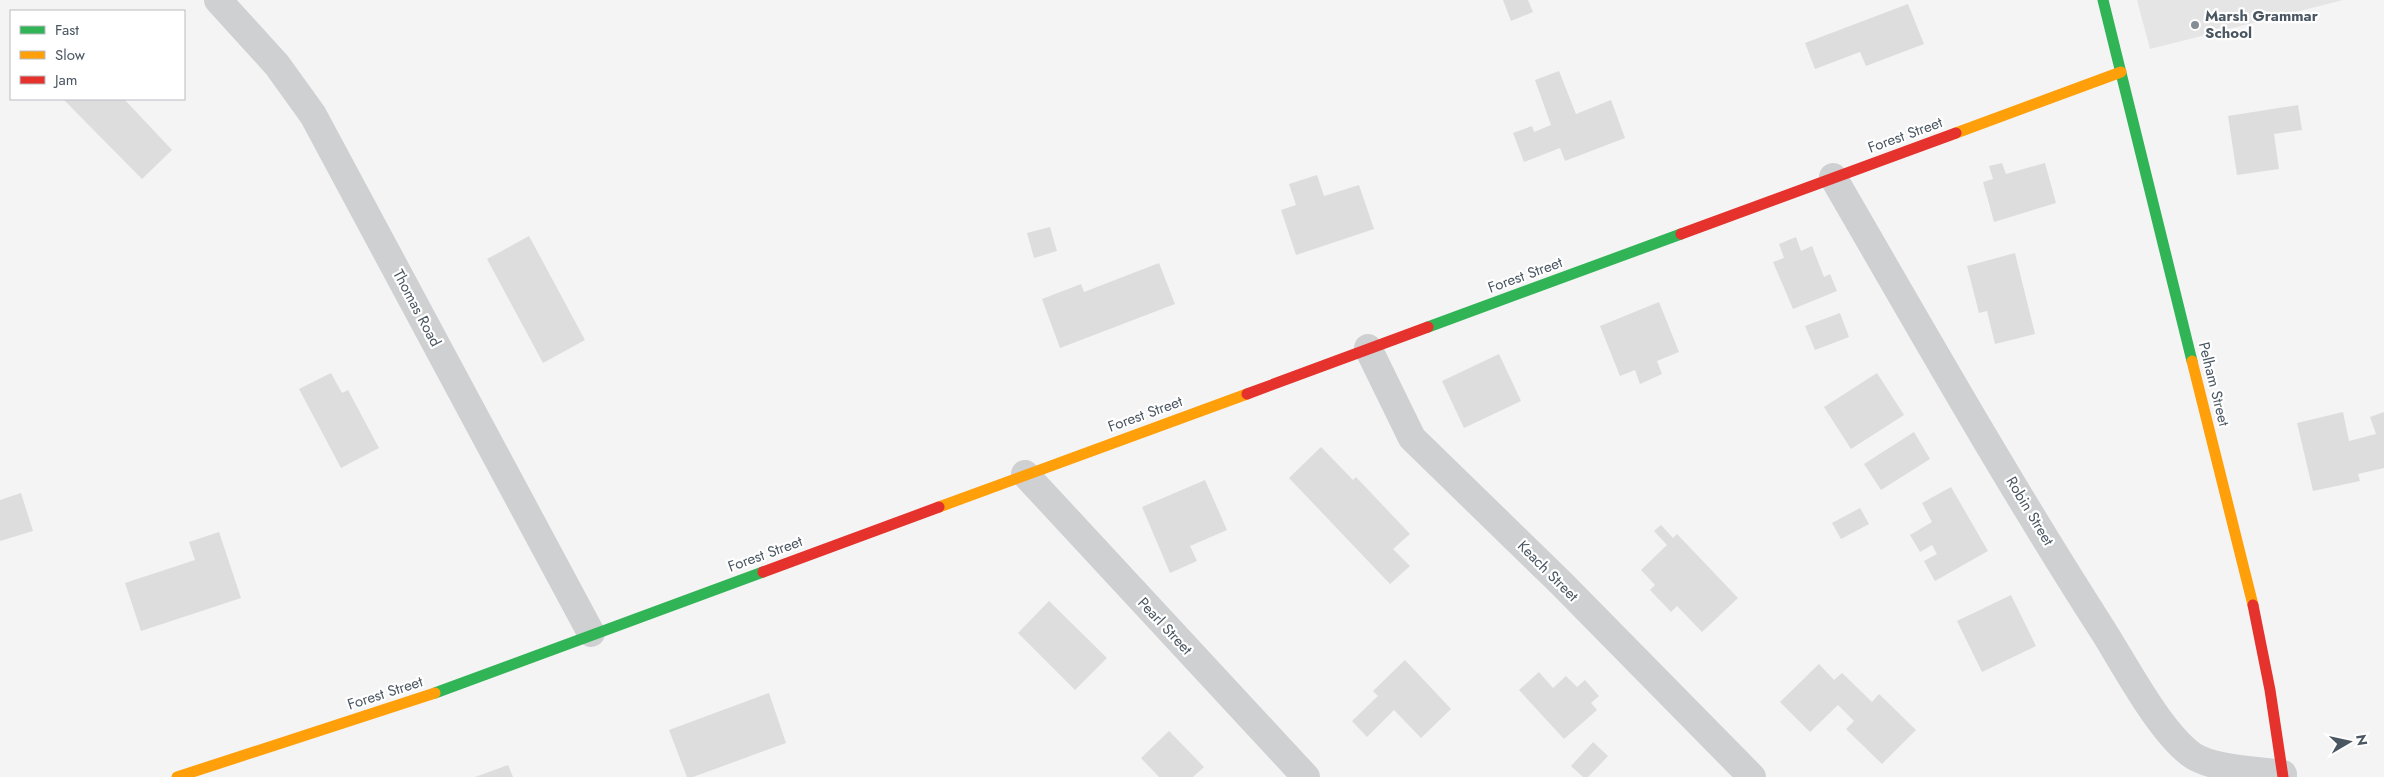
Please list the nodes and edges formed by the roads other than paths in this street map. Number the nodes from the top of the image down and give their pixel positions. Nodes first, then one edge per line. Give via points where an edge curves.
1 (218, 0) edge
2 (2103, 0) edge
3 (2121, 72) junction
4 (1833, 177) junction
5 (1368, 348) junction
6 (1025, 474) junction
7 (591, 633) junction
8 (2283, 776) edge
9 (177, 777) edge
10 (1306, 777) edge
11 (1752, 777) edge

1 - 7 street, Thomas Road via 277,64 313,114
2 - 3 street, Pelham Street
3 - 4 street, Forest Street
3 - 8 street, Pelham Street via 2250,593
4 - 5 street, Forest Street
4 - 8 street, Robin Street via 2064,568 2160,720 2176,741 2194,756 2214,764
5 - 6 street, Forest Street
5 - 11 street, Keach Street via 1412,438
6 - 7 street, Forest Street
6 - 10 street, Pearl Street
7 - 9 street, Forest Street via 429,695

